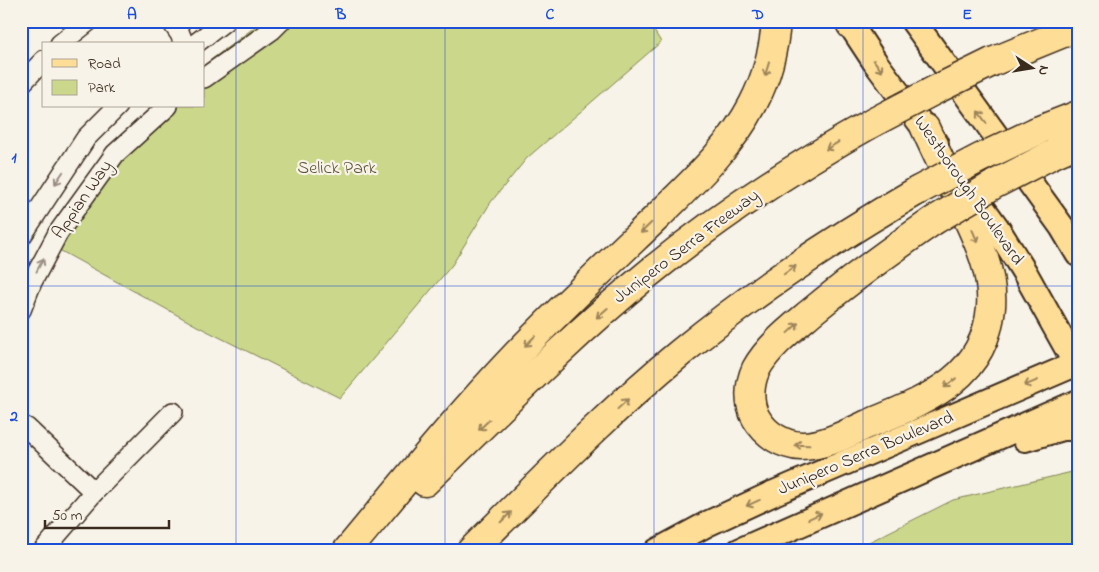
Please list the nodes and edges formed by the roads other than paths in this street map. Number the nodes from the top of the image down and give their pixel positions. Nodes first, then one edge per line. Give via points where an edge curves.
1 (89, 21) edge
2 (171, 21) edge
3 (226, 21) edge
4 (281, 21) edge
5 (776, 21) edge
6 (913, 21) edge
7 (852, 23) edge
8 (1078, 27) edge
9 (63, 42) edge
10 (183, 42) edge
11 (198, 42) edge
12 (42, 62) edge
13 (205, 77) edge
14 (21, 84) edge
15 (116, 108) edge
16 (148, 108) edge
17 (166, 108) edge
18 (1078, 115) edge
19 (925, 128) junction
20 (1078, 143) edge
21 (124, 146) junction
22 (21, 237) edge
23 (1078, 254) edge
24 (21, 310) edge
25 (1077, 365) edge
26 (1078, 402) edge
27 (173, 412) dead end
28 (21, 425) edge
29 (1078, 428) edge
30 (923, 470) junction
31 (94, 492) junction
32 (43, 551) edge
33 (347, 551) edge
34 (355, 551) edge
35 (471, 551) edge
36 (657, 551) edge
37 (739, 551) edge

1 - 9 street
2 - 10 street
3 - 11 street
4 - 13 street
5 -> 33 highway via 761,87 744,120 722,149 489,384
23 -> 6 main road via 1062,227
7 -> 19 main road, Westborough Boulevard via 875,62
8 -> 34 highway, Junipero Serra Freeway, bridge via 992,62 874,122 767,187 708,228 594,320
12 - 14 street
15 -> 22 street, Appian Way via 86,138
16 - 21 street via 122,134
17 - 21 street, Appian Way
35 -> 18 highway, bridge via 624,402 693,342 794,267 917,191 980,158
19 -> 20 highway, bridge via 973,230 987,268 991,305 978,351 961,374 942,390 851,432 806,446 773,436 756,419 751,402 753,376 761,361 781,339 839,289 933,221 995,184
19 - 25 main road, Westborough Boulevard via 997,228
24 -> 21 street, Appian Way via 58,233
25 -> 36 main road, Junipero Serra Boulevard via 766,497
26 - 30 main road, Junipero Serra Boulevard
27 - 31 street
28 - 31 street
29 - 30 main road via 1063,428
37 -> 30 main road, Junipero Serra Boulevard
31 - 32 street

